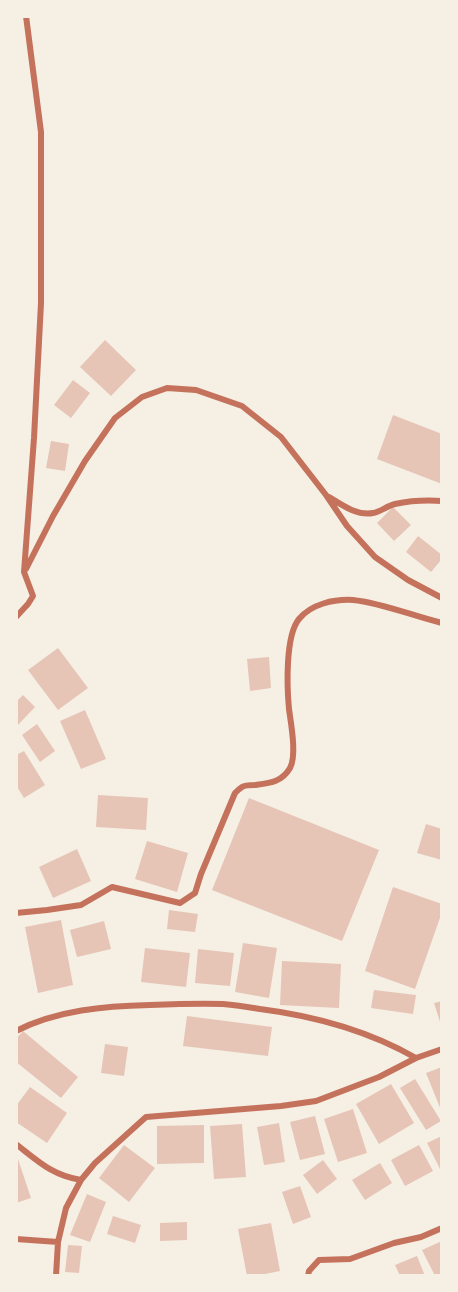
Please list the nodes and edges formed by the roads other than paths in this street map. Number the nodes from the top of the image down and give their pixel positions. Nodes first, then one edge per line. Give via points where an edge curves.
1 (27, 16) edge
2 (326, 495) junction
3 (441, 501) edge
4 (24, 572) junction
5 (441, 598) edge
6 (16, 617) edge
7 (441, 623) edge
8 (16, 913) edge
9 (16, 1031) edge
10 (441, 1049) edge
11 (416, 1058) junction
12 (16, 1144) edge
13 (81, 1180) junction
14 (441, 1228) edge
15 (16, 1239) edge
16 (58, 1242) junction
17 (56, 1275) edge
18 (308, 1275) edge

1 - 4 street via 41,132 40,303
2 - 3 street via 361,513 373,513 394,504
2 - 4 street via 281,437 242,406 196,390 167,388 142,397 114,418 85,461
2 - 5 street via 375,557
4 - 6 street via 33,596
7 - 8 street via 353,600 317,605 307,611 297,620 289,648 291,766 275,782 243,786 235,793 195,893 180,903 112,887 81,905
9 - 11 street via 60,1015 110,1006 225,1004 342,1025
10 - 11 street
11 - 13 street via 316,1101 146,1117 95,1162
12 - 13 street via 47,1168
13 - 16 street via 66,1208
14 - 18 street via 350,1259 319,1260
15 - 16 street
16 - 17 street

